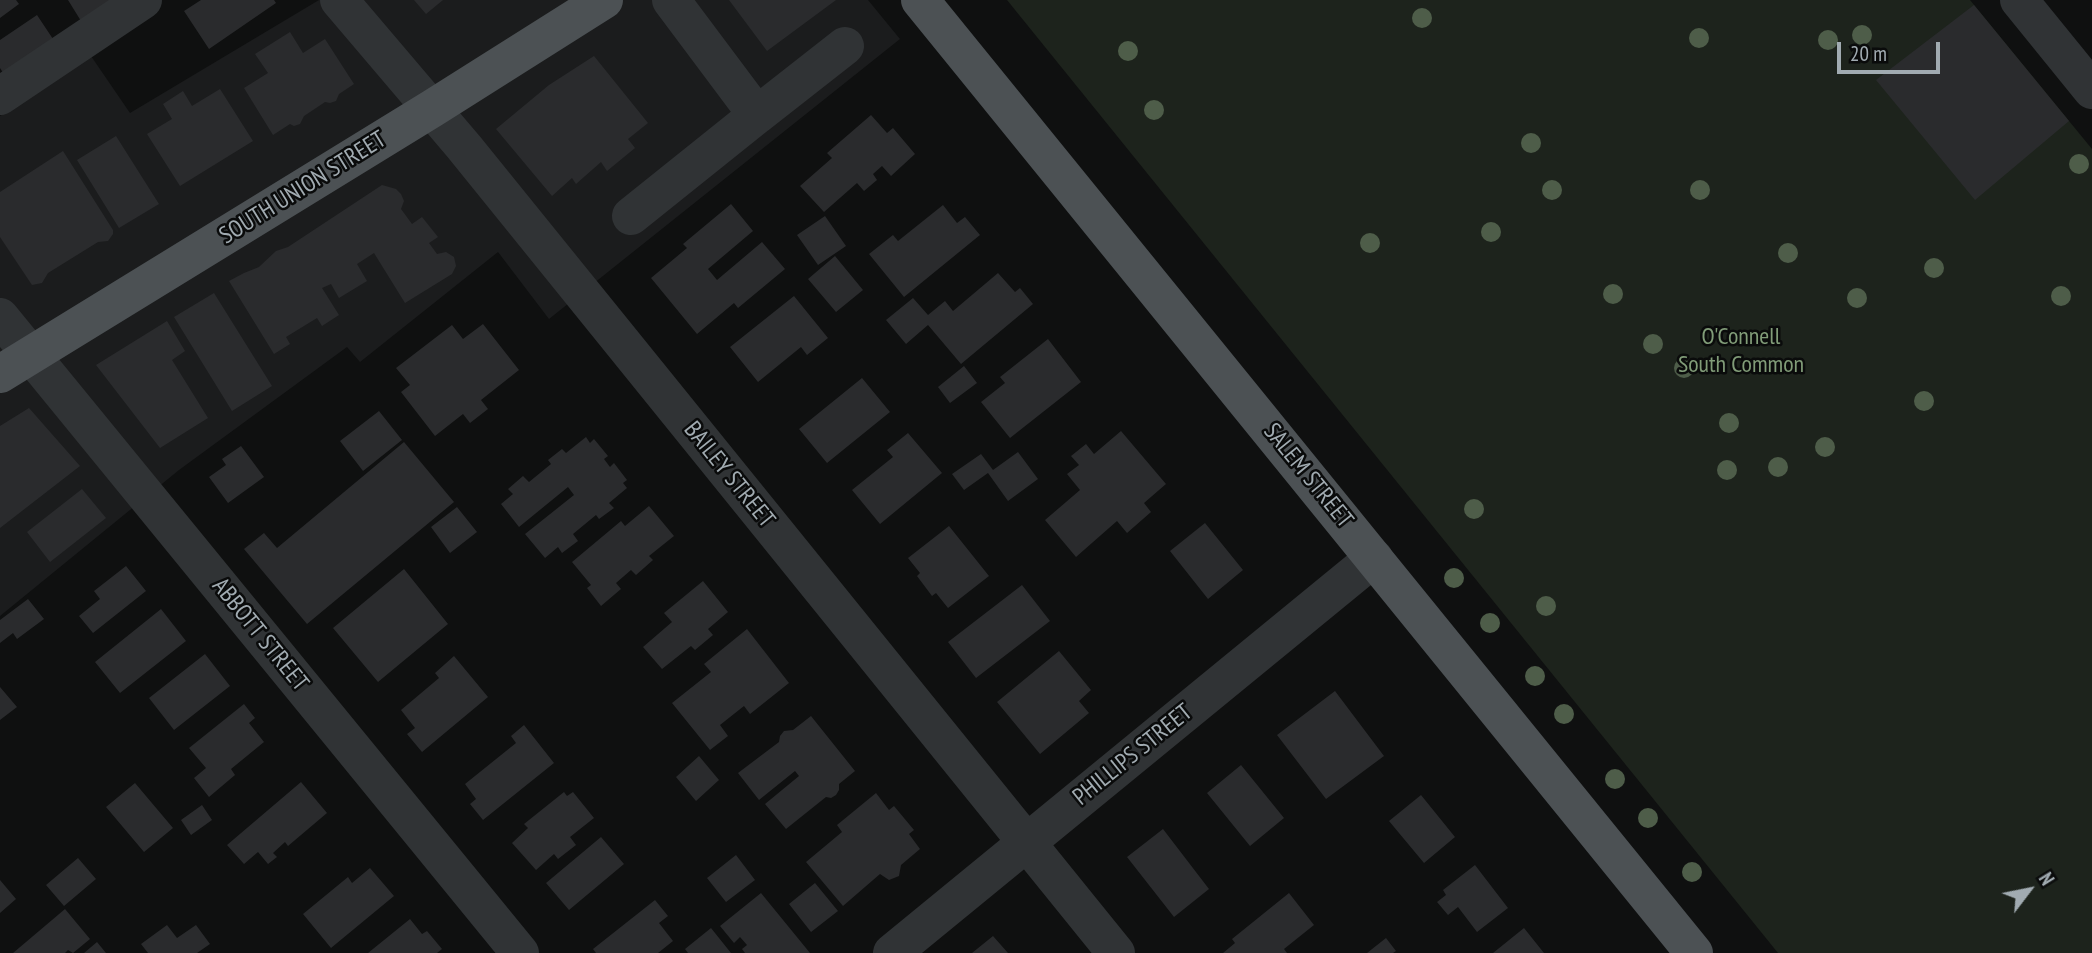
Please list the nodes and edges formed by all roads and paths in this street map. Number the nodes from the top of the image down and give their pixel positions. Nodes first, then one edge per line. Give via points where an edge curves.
1 (143, 0) edge
2 (339, 0) edge
3 (604, 0) edge
4 (671, 0) edge
5 (920, 0) edge
6 (2019, 0) edge
7 (845, 46) dead end
8 (2092, 90) edge
9 (0, 96) edge
10 (433, 108) junction
11 (757, 115) junction
12 (631, 216) dead end
13 (0, 317) edge
14 (15, 364) edge
15 (1374, 558) junction
16 (1027, 844) junction
17 (508, 949) edge
18 (892, 953) edge
19 (1116, 953) edge
20 (1694, 953) edge

1 - 9 street
2 - 10 street, BAILEY STREET
3 - 10 main road, SOUTH UNION STREET
4 - 11 street
5 - 15 main road, SALEM STREET
6 - 8 street
7 - 11 street
10 - 14 main road, SOUTH UNION STREET
10 - 16 street, BAILEY STREET
11 - 12 street
13 - 14 street, ABBOTT STREET
14 - 17 street, ABBOTT STREET
15 - 16 street, PHILLIPS STREET
15 - 20 main road, SALEM STREET
16 - 18 street, PHILLIPS STREET
16 - 19 street, BAILEY STREET

